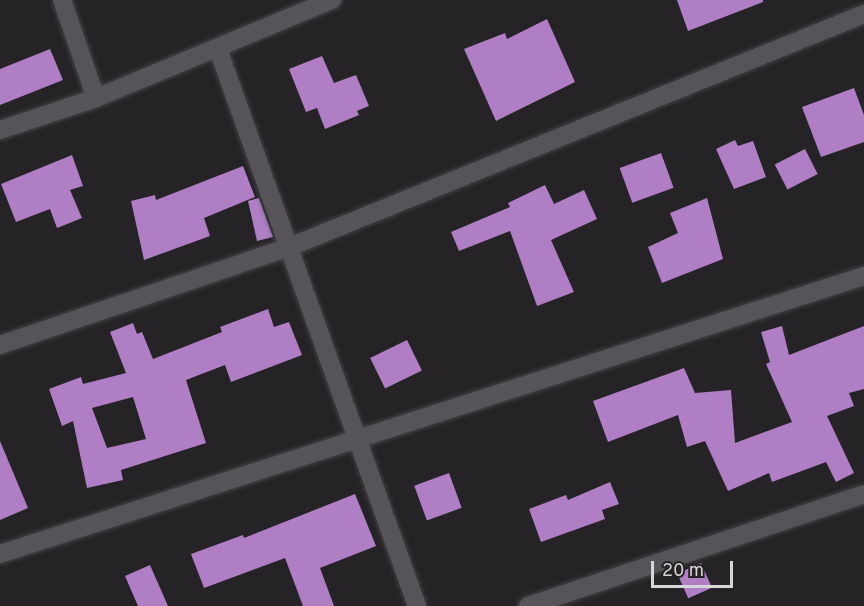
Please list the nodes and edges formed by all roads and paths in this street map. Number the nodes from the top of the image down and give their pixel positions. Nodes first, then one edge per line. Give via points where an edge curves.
1 (62, 0) edge
2 (332, 0) edge
3 (864, 14) edge
4 (218, 49) junction
5 (96, 98) junction
6 (0, 130) edge
7 (287, 248) junction
8 (864, 276) edge
9 (0, 345) edge
10 (355, 441) junction
11 (864, 494) edge
12 (0, 554) edge
13 (417, 606) edge
14 (528, 606) edge

1 - 5 street
2 - 4 street
3 - 7 street
4 - 5 street
4 - 7 street
5 - 6 street
7 - 9 street
7 - 10 street
8 - 10 street
10 - 12 street
10 - 13 street
11 - 14 street

